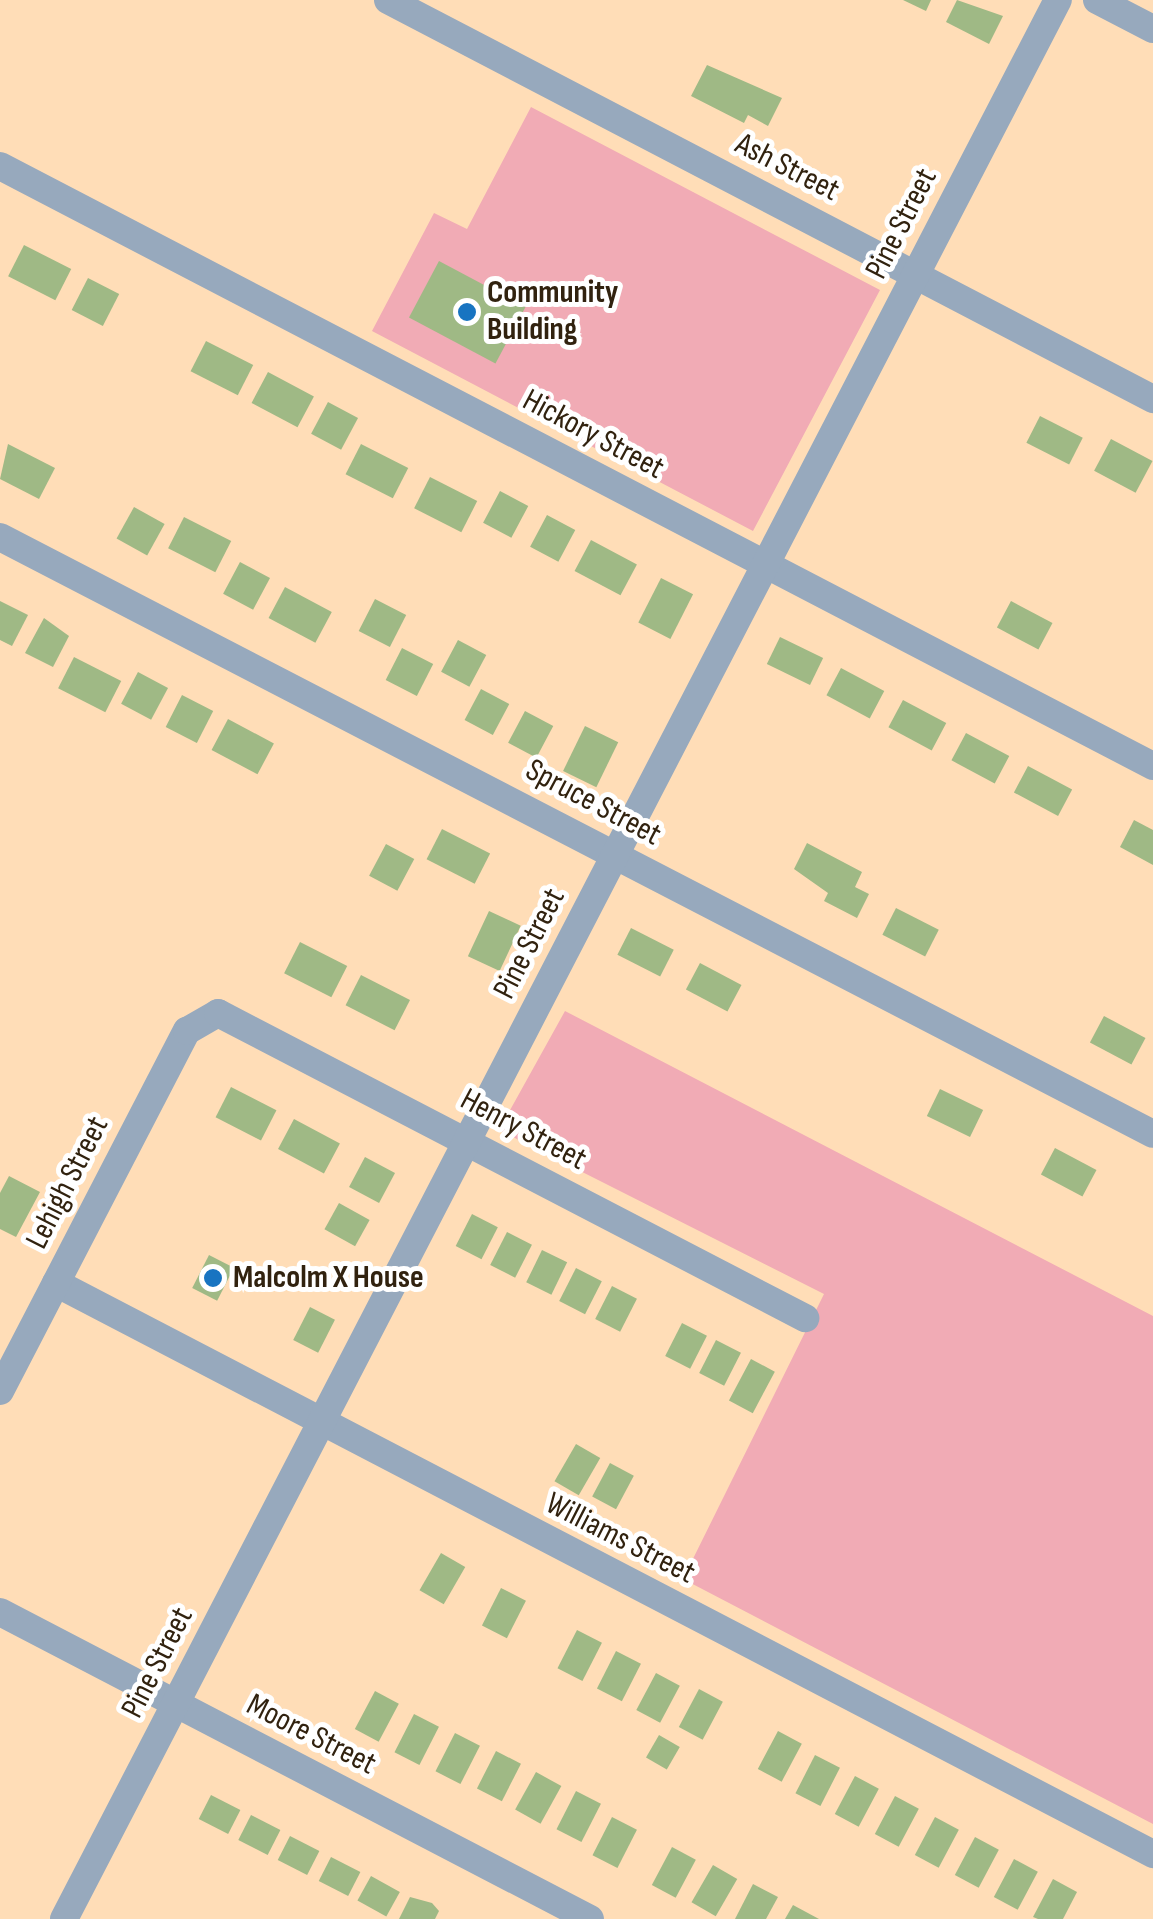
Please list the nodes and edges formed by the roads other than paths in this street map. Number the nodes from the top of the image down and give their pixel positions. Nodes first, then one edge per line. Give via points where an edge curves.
1 (388, 0) edge
2 (1058, 0) edge
3 (1097, 0) edge
4 (1153, 29) edge
5 (0, 166) edge
6 (916, 275) junction
7 (1153, 399) edge
8 (0, 537) edge
9 (766, 564) junction
10 (1153, 766) edge
11 (616, 854) junction
12 (206, 1015) joint
13 (1153, 1134) edge
14 (468, 1140) junction
15 (56, 1283) junction
16 (804, 1318) dead end
17 (0, 1391) edge
18 (322, 1424) junction
19 (0, 1612) edge
20 (176, 1704) junction
21 (1153, 1854) edge
22 (64, 1919) edge
23 (590, 1919) edge

1 - 6 street, Ash Street
2 - 6 street, Pine Street
3 - 4 street
5 - 9 street, Hickory Street
6 - 7 street, Ash Street
6 - 9 street, Pine Street
8 - 11 street, Spruce Street
9 - 10 street, Hickory Street
9 - 11 street, Pine Street
11 - 13 street, Spruce Street
11 - 14 street, Pine Street
12 - 14 street, Henry Street via 232,1016
12 - 15 street, Lehigh Street via 186,1031
14 - 16 street, Henry Street
14 - 18 street, Pine Street
15 - 17 street, Lehigh Street
15 - 18 street, Williams Street
18 - 20 street, Pine Street
18 - 21 street, Williams Street
19 - 20 street, Moore Street
20 - 22 street, Pine Street
20 - 23 street, Moore Street

